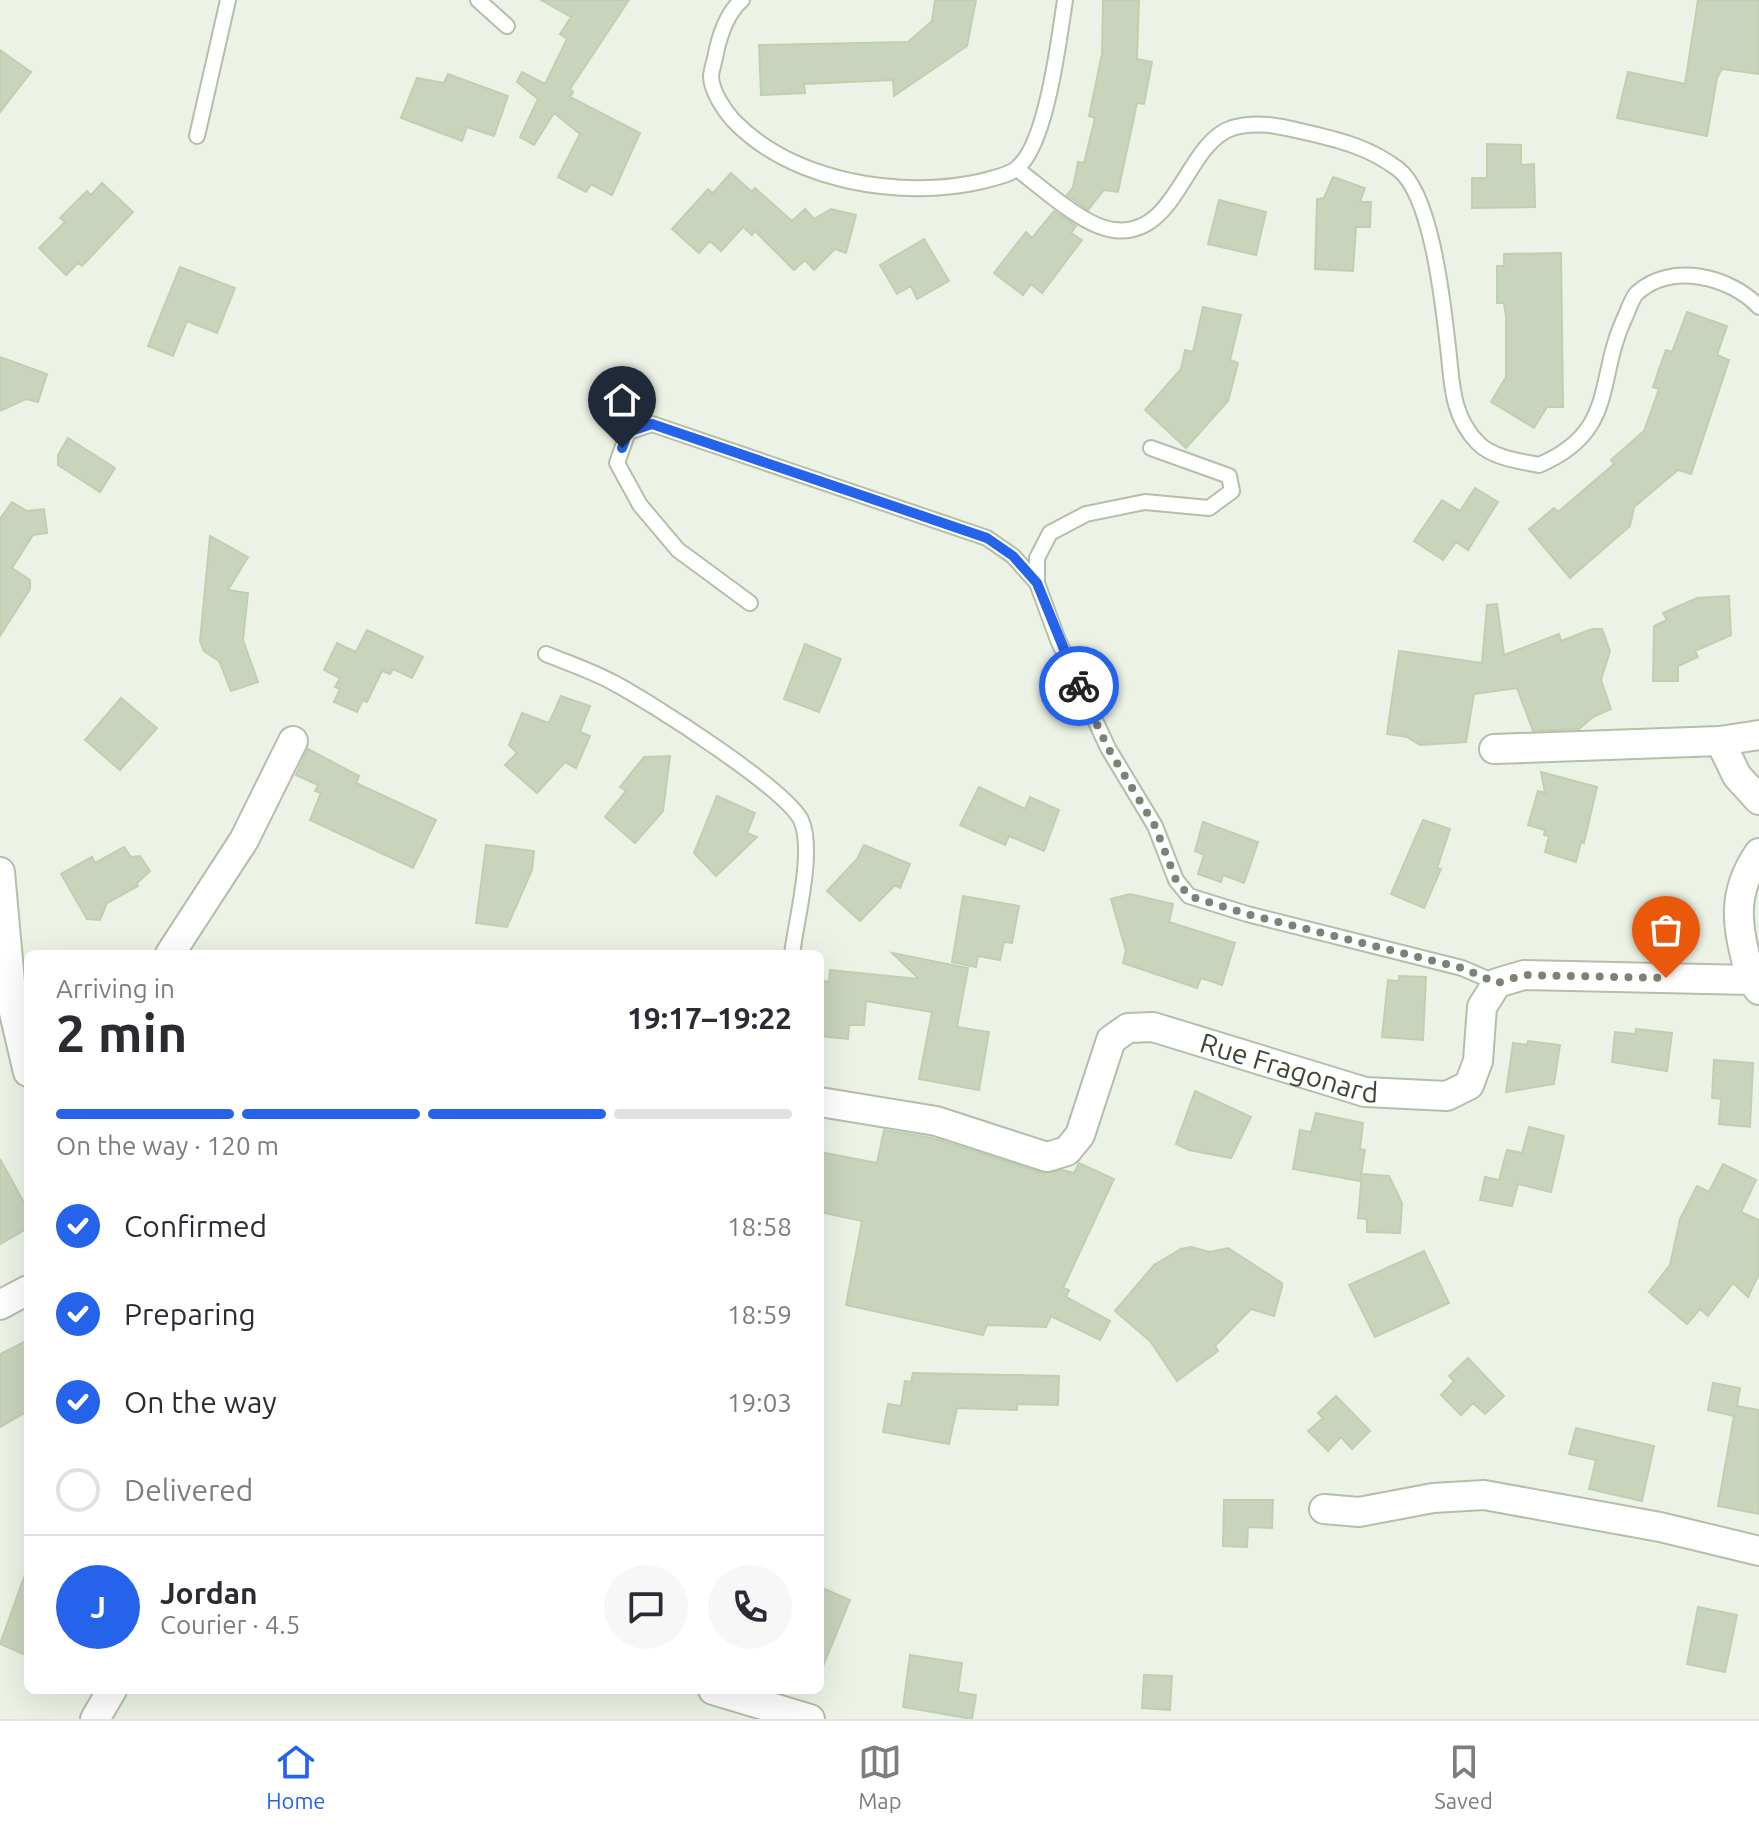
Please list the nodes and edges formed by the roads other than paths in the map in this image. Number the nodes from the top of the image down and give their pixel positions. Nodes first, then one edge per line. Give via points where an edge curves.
1 (228, 0) edge
2 (478, 0) edge
3 (742, 0) edge
4 (1065, 0) edge
5 (507, 26) dead end
6 (197, 136) dead end
7 (1017, 169) junction
8 (1759, 307) edge
9 (1151, 448) dead end
10 (1037, 583) junction
11 (750, 603) dead end
12 (546, 654) dead end
13 (1759, 735) edge
14 (293, 741) dead end
15 (1720, 741) junction
16 (1494, 749) dead end
17 (1759, 800) edge
18 (1759, 853) edge
19 (0, 872) edge
20 (173, 950) edge
21 (793, 950) edge
22 (1497, 983) junction
23 (1755, 985) edge
24 (24, 1055) edge
25 (824, 1103) edge
26 (24, 1292) edge
27 (0, 1305) edge
28 (1324, 1509) dead end
29 (1759, 1551) edge
30 (110, 1694) edge
31 (726, 1694) edge
32 (95, 1719) edge
33 (810, 1719) edge

1 - 6 lane
2 - 5 lane
3 - 7 lane via 719,39 711,79 723,110 750,137 787,161 869,184 952,188
4 - 7 lane via 1049,96 1030,151
7 - 8 lane via 1091,222 1115,231 1143,224 1173,200 1207,144 1230,129 1265,123 1359,144 1401,171 1424,207 1454,407 1479,444 1499,456 1539,465 1575,446 1593,424 1605,396 1621,324 1636,294 1663,280 1693,275 1724,281
9 - 10 lane via 1229,476 1232,491 1209,508 1145,502 1086,514 1050,533 1037,558
10 - 11 lane via 1013,556 987,538 652,424 628,432 617,463 640,505 678,550
10 - 22 lane via 1108,748 1189,896 1462,968
12 - 21 lane via 613,682 710,744 778,794 801,821 806,852
13 - 15 street
14 - 20 street via 244,840
15 - 16 street
15 - 17 street via 1737,776
18 - 23 street via 1739,887 1738,927
19 - 24 street via 12,1004
22 - 23 street via 1524,975
22 - 25 street, Rue Fragonard via 1482,1007 1478,1061 1469,1085 1447,1096 1365,1092 1153,1027 1128,1028 1111,1040 1080,1135 1067,1151 1047,1157 936,1121
26 - 27 street
28 - 29 street via 1359,1512 1484,1495
30 - 32 street
31 - 33 street

